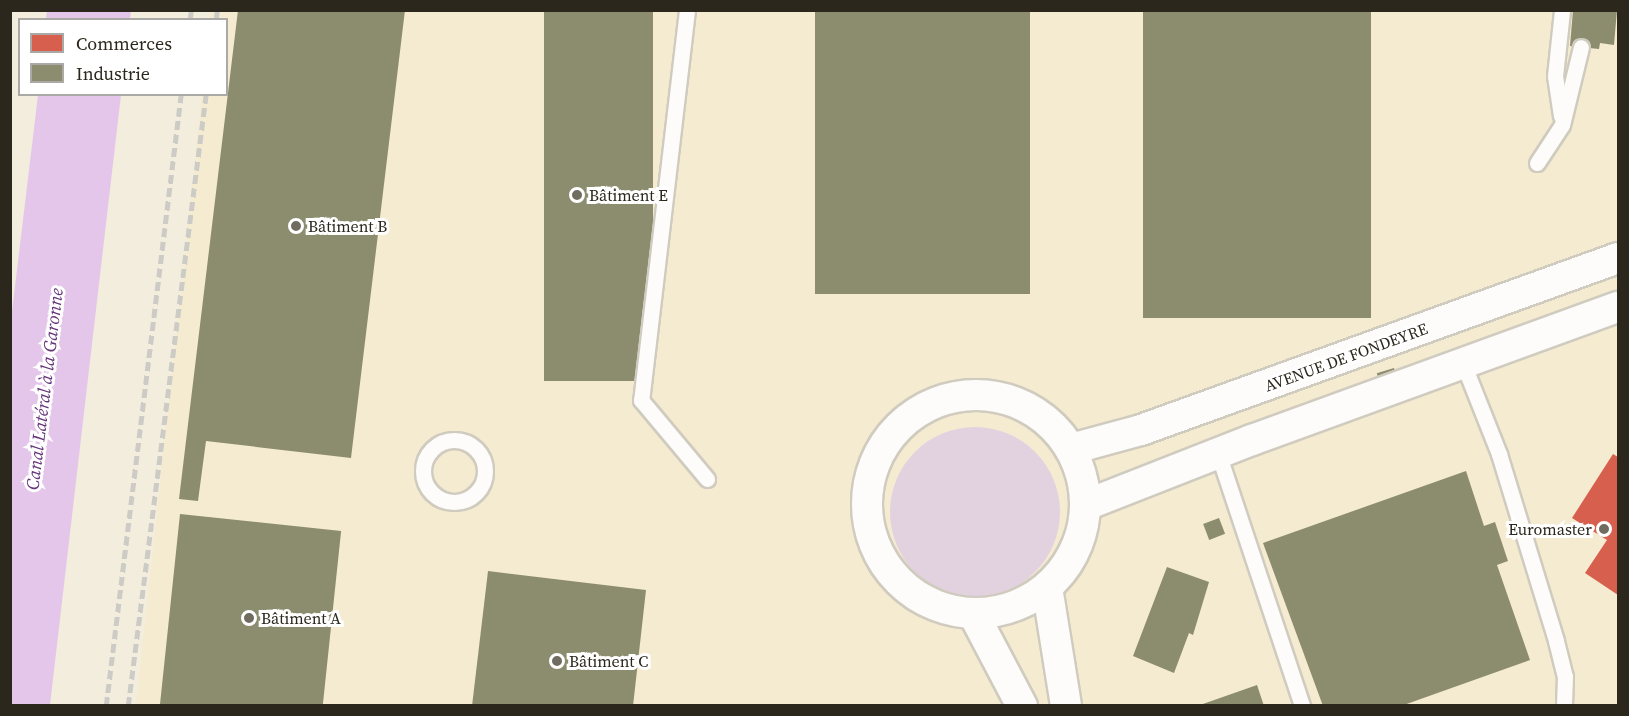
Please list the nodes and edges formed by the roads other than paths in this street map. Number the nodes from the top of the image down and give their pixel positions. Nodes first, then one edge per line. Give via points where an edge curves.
1 (687, 10) edge
2 (1562, 10) edge
3 (1581, 47) dead end
4 (1562, 125) junction
5 (1537, 163) dead end
6 (1618, 258) edge
7 (1618, 307) edge
8 (1463, 363) junction
9 (1071, 449) junction
10 (1218, 453) junction
11 (707, 479) dead end
12 (451, 502) joint
13 (1086, 505) junction
14 (1047, 587) junction
15 (973, 613) junction
16 (1022, 705) edge
17 (1066, 705) edge
18 (1302, 705) edge
19 (1564, 705) edge

1 - 11 lane via 641,400
2 - 4 lane via 1555,76
3 - 4 lane
4 - 5 lane
6 - 9 street, AVENUE DE FONDEYRE via 1141,430
7 - 8 street
8 - 10 street
8 - 19 lane via 1499,454 1556,641 1564,676
9 - 13 street via 1084,485
9 - 15 street via 1052,425 1027,407 998,396 967,395 937,402 910,417 888,439 874,464 867,492 867,519 874,544 890,572 913,593 942,608
10 - 13 street
10 - 18 lane
12 - 12 lane via 472,496 484,479 486,468 477,449 457,440 437,445 424,462 423,473 432,492
13 - 14 street via 1075,550
14 - 15 street via 1025,602 999,611
14 - 17 street
15 - 16 street

